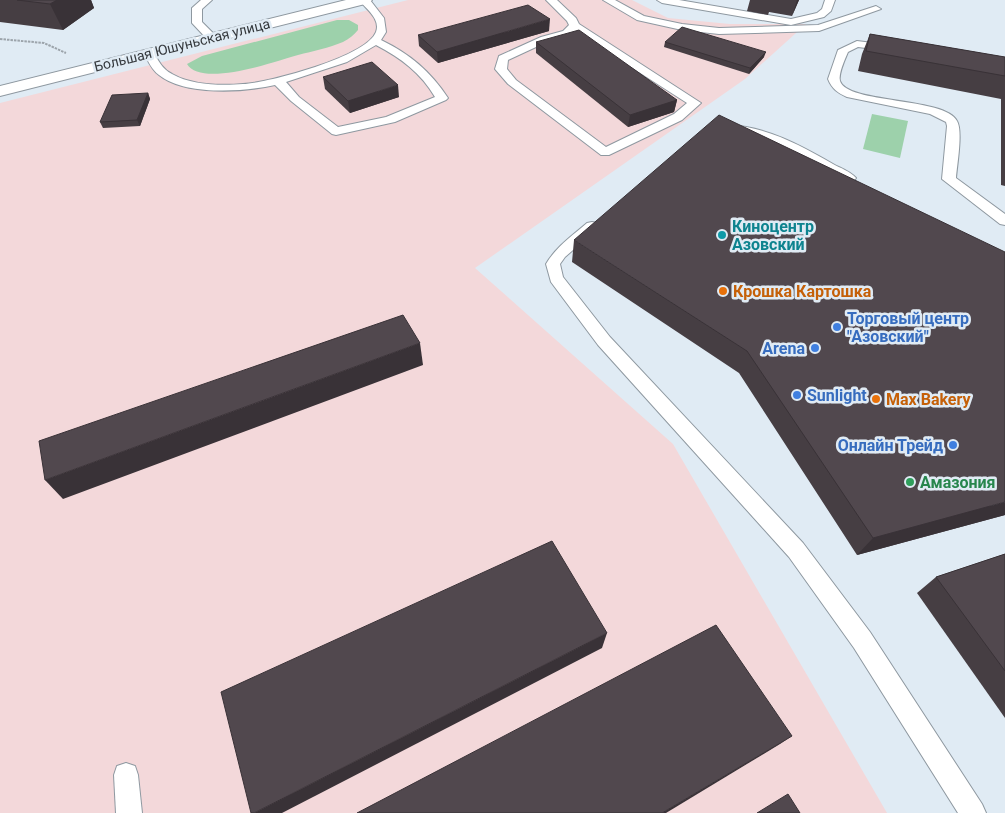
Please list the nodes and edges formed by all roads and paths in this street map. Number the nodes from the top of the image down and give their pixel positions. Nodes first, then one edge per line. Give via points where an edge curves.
1 (207, 0) edge
2 (364, 0) edge
3 (551, 0) edge
4 (608, 0) edge
5 (662, 0) edge
6 (830, 0) edge
7 (876, 9) dead end
8 (574, 26) junction
9 (212, 38) junction
10 (0, 39) edge
11 (376, 42) junction
12 (896, 50) edge
13 (149, 53) junction
14 (67, 54) dead end
15 (278, 81) junction
16 (0, 91) edge
17 (715, 131) edge
18 (866, 186) edge
19 (604, 216) edge
20 (1005, 221) edge
21 (126, 774) dead end
22 (129, 813) edge
23 (973, 813) edge

1 - 9 lane via 197,8 197,23
2 - 9 street, Большая Юшуньская улица
2 - 11 lane via 380,17 381,31
3 - 8 lane
4 - 7 lane via 642,18 719,31 819,28
5 - 6 lane via 791,22 820,15 826,11
8 - 8 lane via 567,33 545,38 503,58 501,69 512,82 604,152 678,117 694,103
9 - 13 street, Большая Юшуньская улица
10 - 14 path via 44,43
11 - 15 lane via 335,63
11 - 15 lane via 414,64 431,79 442,98 373,126 336,131 295,99
12 - 20 lane via 868,44 848,46 843,50 834,79 836,85 851,95 932,111 950,120 953,126 949,179
13 - 15 lane via 162,73 191,84 222,88
13 - 16 street, Большая Юшуньская улица
17 - 18 lane via 739,128 761,132
19 - 23 lane via 560,254 553,264 556,278 604,341 796,550 862,640
21 - 22 lane

